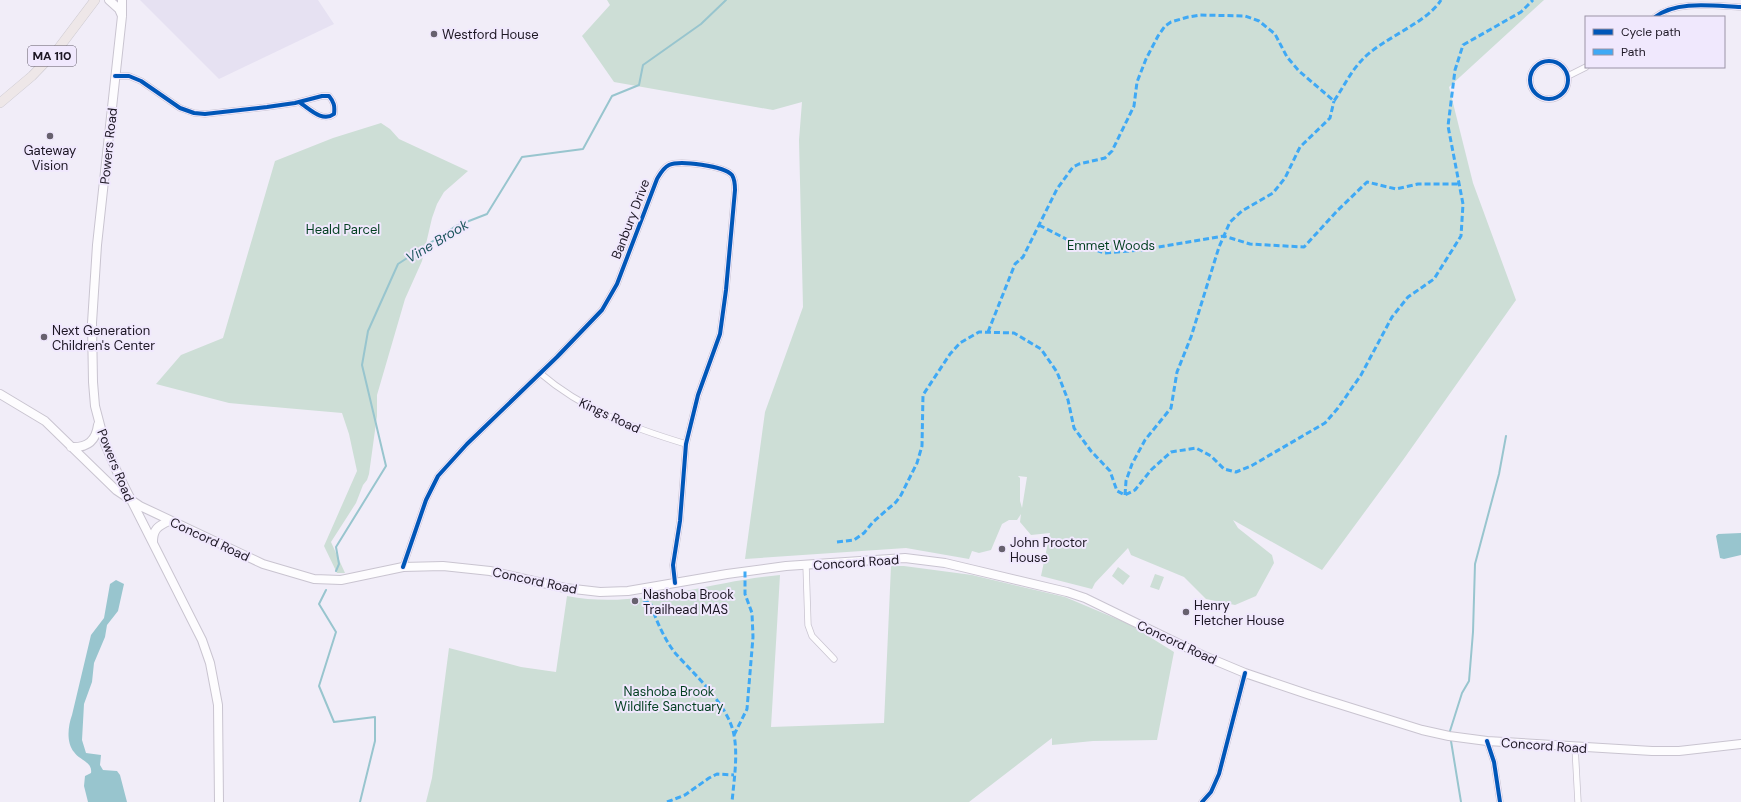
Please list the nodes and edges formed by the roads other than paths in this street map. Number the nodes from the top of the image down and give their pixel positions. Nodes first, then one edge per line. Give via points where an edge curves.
1 (95, 0) edge
2 (109, 0) edge
3 (122, 0) edge
4 (1741, 7) edge
5 (122, 16) junction
6 (1656, 16) edge
7 (1585, 68) edge
8 (116, 76) junction
9 (1568, 76) junction
10 (299, 102) junction
11 (0, 103) edge
12 (540, 373) junction
13 (0, 394) edge
14 (99, 422) junction
15 (686, 444) junction
16 (71, 446) junction
17 (130, 499) junction
18 (169, 521) junction
19 (153, 543) junction
20 (806, 565) junction
21 (403, 567) junction
22 (675, 583) junction
23 (834, 659) dead end
24 (1245, 673) junction
25 (1487, 741) junction
26 (1741, 744) edge
27 (1575, 747) junction
28 (219, 802) edge
29 (1202, 802) edge
30 (1500, 802) edge
31 (1578, 802) edge

1 - 11 main road, MA 110 via 58,49 32,76
2 - 5 main road via 119,9
3 - 5 main road, Powers Road
4 - 6 street via 1673,7
5 - 8 main road, Powers Road
7 - 9 street
8 - 10 street via 129,76 141,81 180,108 194,113 205,114
8 - 14 main road, Powers Road via 96,245 93,382
9 - 9 street via 1564,92 1554,99 1541,98 1532,90 1530,84 1534,67 1546,61 1559,63
10 - 10 street via 329,96 335,107 334,114 323,117
12 - 15 street, Kings Road via 557,388 592,409 645,432
12 - 15 street, Banbury Drive via 577,337 610,298 662,170 677,163 724,170 731,174 735,190 723,314 717,344 698,396
12 - 21 street, Banbury Drive via 438,476 426,500
13 - 16 main road, Concord Road via 45,422
14 - 16 main road via 92,441 86,446
14 - 17 main road, Powers Road via 105,444
15 - 22 street, Banbury Drive via 680,521 673,566
16 - 17 main road, Concord Road via 116,490
17 - 18 main road, Concord Road
17 - 19 main road, Powers Road
18 - 19 main road via 157,527 153,534
18 - 21 main road, Concord Road via 263,564 314,579 341,580
19 - 28 main road, Powers Road via 202,640 210,663 218,705
20 - 22 main road, Concord Road
20 - 23 street via 808,625 812,636
20 - 24 main road, Concord Road via 905,558 945,563 1043,586 1085,598
21 - 22 main road, Concord Road via 466,567 565,588 600,592 628,591
24 - 25 main road, Concord Road via 1422,730
24 - 29 street via 1219,774 1211,792
25 - 27 main road, Concord Road
25 - 30 street via 1494,762
26 - 27 main road, Concord Road via 1665,751
27 - 31 street

